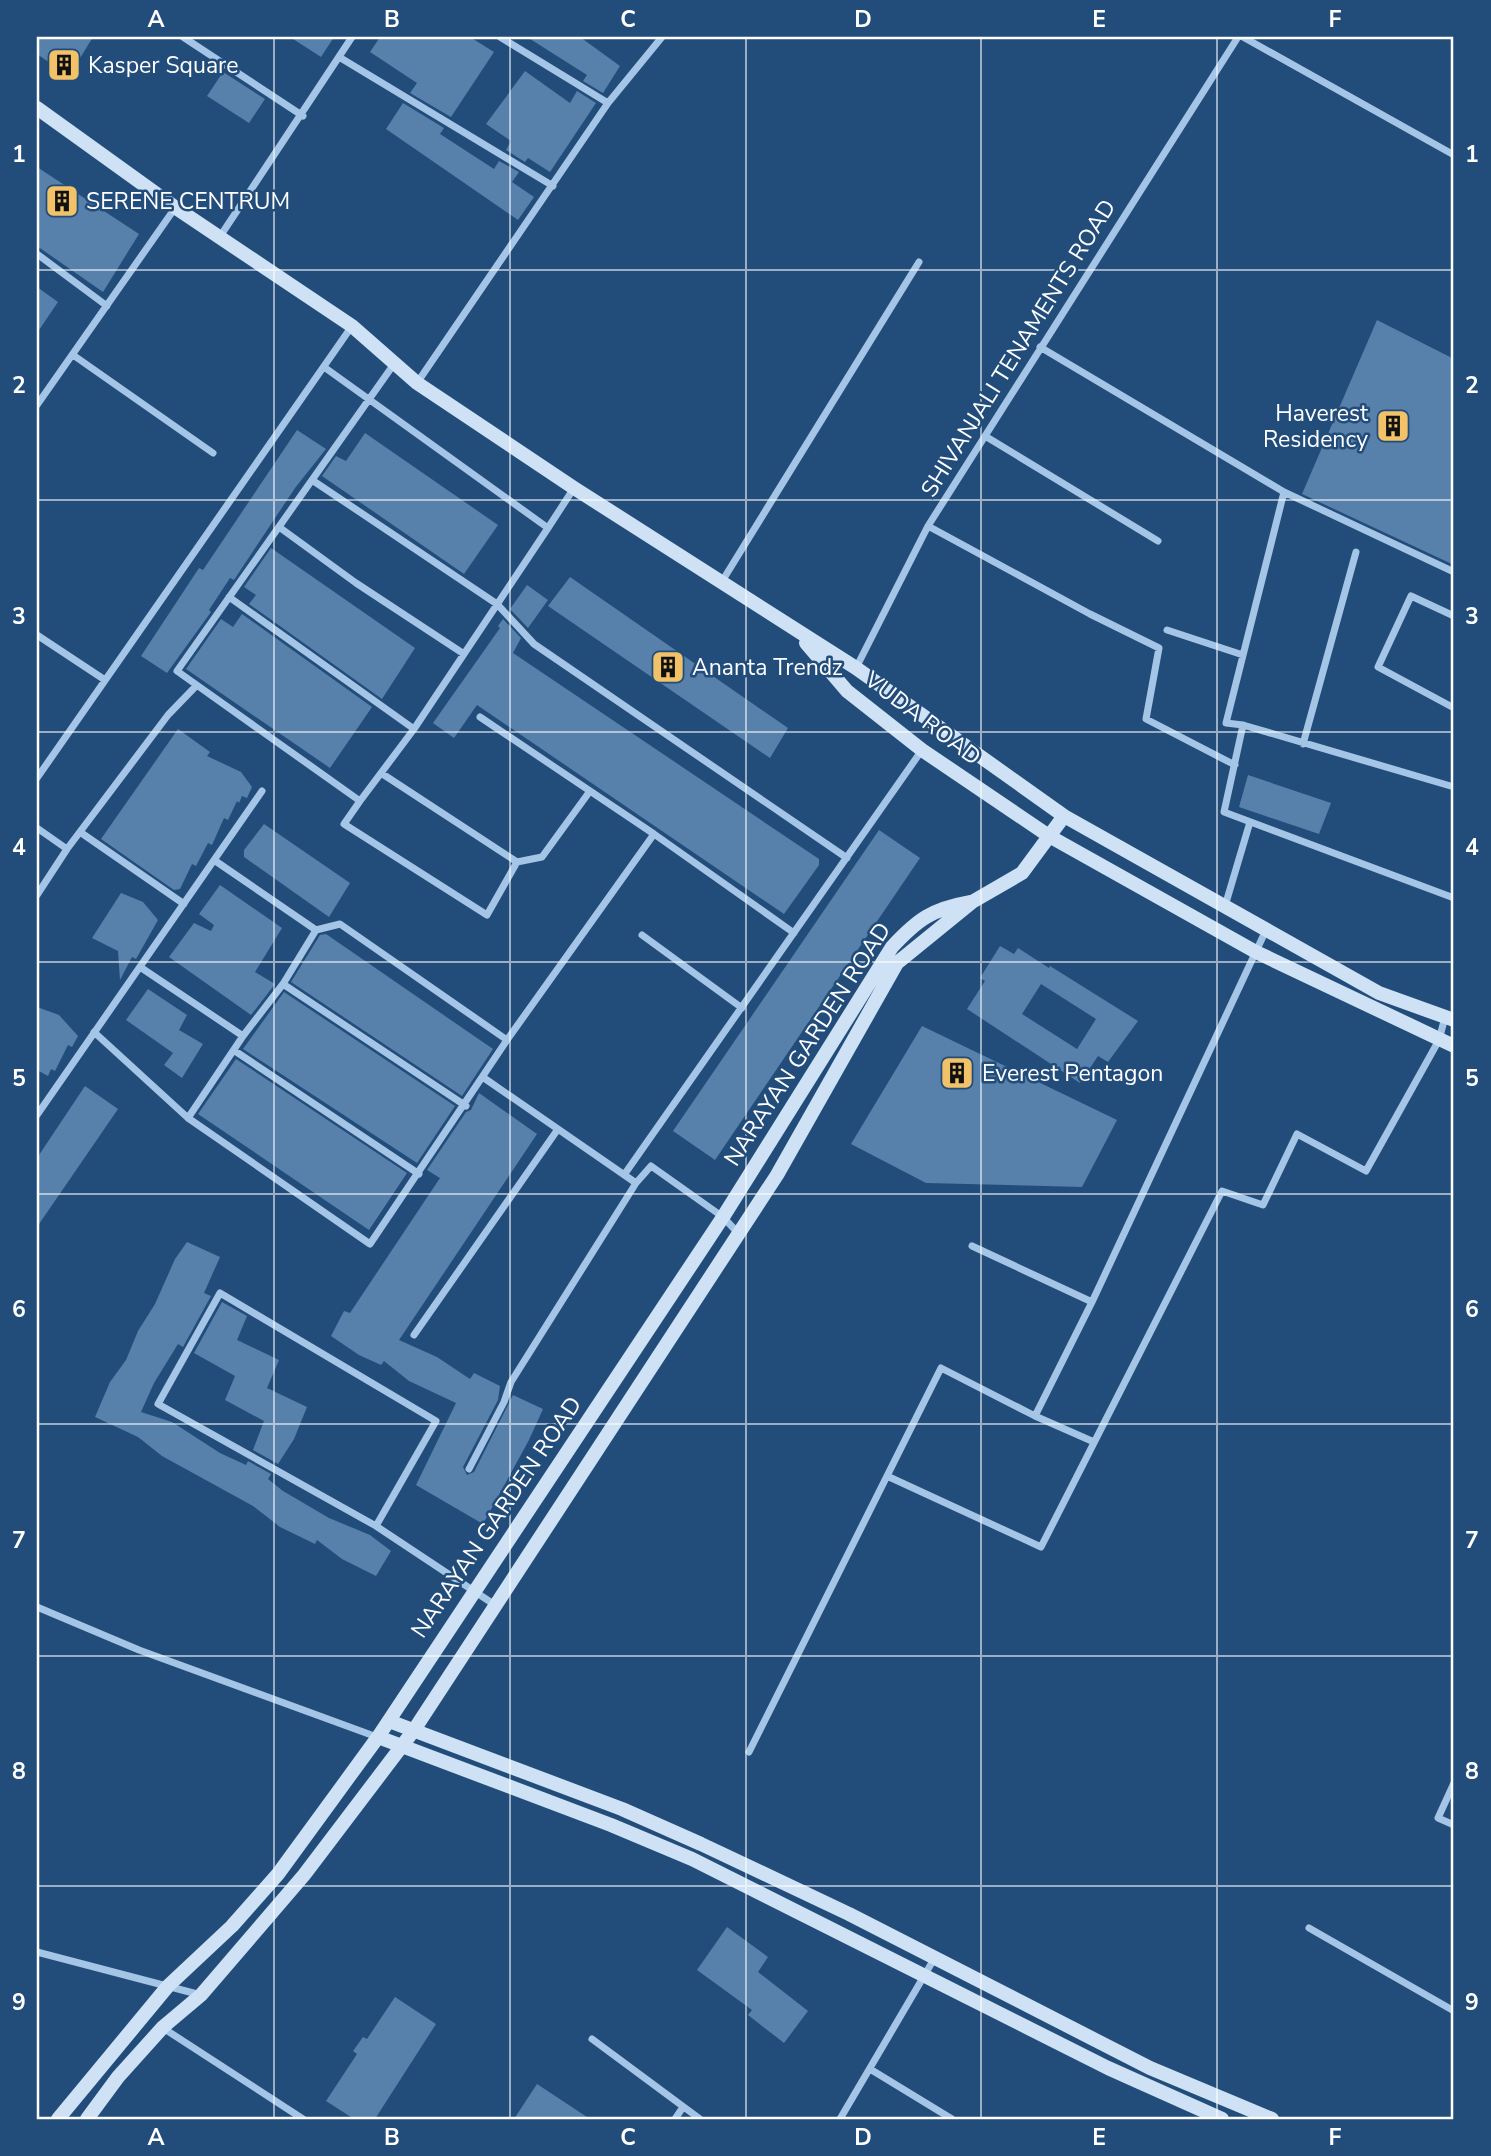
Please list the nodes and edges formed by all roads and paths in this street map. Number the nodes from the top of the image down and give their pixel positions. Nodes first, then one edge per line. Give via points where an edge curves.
1 (183, 37) edge
2 (352, 37) edge
3 (500, 37) edge
4 (662, 37) edge
5 (1240, 37) edge
6 (339, 57) junction
7 (608, 103) junction
8 (38, 112) edge
9 (303, 116) junction
10 (1454, 155) edge
11 (553, 186) junction
12 (176, 208) junction
13 (221, 235) junction
14 (37, 254) edge
15 (919, 262) dead end
16 (107, 306) junction
17 (352, 326) junction
18 (1040, 347) junction
19 (73, 355) junction
20 (326, 364) junction
21 (394, 365) junction
22 (417, 383) junction
23 (371, 397) junction
24 (37, 405) edge
25 (985, 436) junction
26 (213, 453) dead end
27 (312, 481) junction
28 (574, 488) junction
29 (1284, 492) junction
30 (549, 526) junction
31 (928, 526) junction
32 (279, 527) junction
33 (1158, 541) dead end
34 (1356, 552) dead end
35 (1454, 572) edge
36 (721, 583) junction
37 (229, 597) junction
38 (497, 604) junction
39 (1454, 616) edge
40 (1167, 630) dead end
41 (796, 631) junction
42 (37, 635) edge
43 (464, 654) junction
44 (1243, 655) junction
45 (856, 667) junction
46 (105, 680) junction
47 (196, 686) junction
48 (1454, 708) edge
49 (480, 717) dead end
50 (1243, 725) junction
51 (414, 729) junction
52 (1303, 744) junction
53 (922, 750) junction
54 (1235, 765) junction
55 (381, 773) junction
56 (37, 778) edge
57 (1454, 788) edge
58 (262, 791) dead end
59 (590, 792) junction
60 (360, 801) junction
61 (1064, 816) junction
62 (1250, 822) junction
63 (37, 828) edge
64 (80, 832) junction
65 (654, 834) junction
66 (1049, 836) junction
67 (67, 849) junction
68 (847, 858) junction
69 (214, 860) junction
70 (517, 862) junction
71 (37, 895) edge
72 (1454, 898) edge
73 (972, 902) junction
74 (184, 904) junction
75 (1224, 906) junction
76 (316, 930) junction
77 (1266, 930) junction
78 (794, 933) junction
79 (642, 935) dead end
80 (1256, 952) junction
81 (140, 967) junction
82 (283, 984) junction
83 (742, 1007) junction
84 (1450, 1018) edge
85 (94, 1032) junction
86 (243, 1036) junction
87 (1439, 1040) junction
88 (507, 1041) junction
89 (1454, 1046) edge
90 (235, 1051) junction
91 (484, 1078) junction
92 (466, 1106) junction
93 (37, 1115) edge
94 (188, 1118) junction
95 (558, 1129) junction
96 (419, 1174) junction
97 (624, 1175) junction
98 (636, 1183) junction
99 (723, 1217) junction
100 (738, 1233) junction
101 (972, 1247) dead end
102 (1092, 1302) junction
103 (414, 1335) dead end
104 (1035, 1416) junction
105 (1094, 1443) junction
106 (469, 1469) dead end
107 (887, 1476) junction
108 (376, 1526) junction
109 (474, 1593) junction
110 (496, 1606) junction
111 (37, 1607) edge
112 (389, 1721) junction
113 (414, 1730) junction
114 (378, 1737) junction
115 (401, 1748) junction
116 (749, 1752) dead end
117 (1454, 1783) edge
118 (1454, 1825) edge
119 (1309, 1928) dead end
120 (37, 1952) edge
121 (934, 1959) junction
122 (925, 1975) junction
123 (168, 1986) junction
124 (201, 1995) junction
125 (1454, 2011) edge
126 (163, 2027) junction
127 (592, 2039) dead end
128 (870, 2070) junction
129 (683, 2107) junction
130 (58, 2119) edge
131 (87, 2119) edge
132 (303, 2119) edge
133 (675, 2119) edge
134 (700, 2119) edge
135 (840, 2119) edge
136 (952, 2119) edge
137 (1222, 2119) edge
138 (1272, 2119) edge

1 - 9 street
2 - 6 street
3 - 7 street
4 - 7 street
5 - 10 street, SHIVANJALI TENAMENTS ROAD
5 - 18 street, SHIVANJALI TENAMENTS ROAD
6 - 9 street
6 - 11 street
7 - 11 street
8 - 12 street
9 - 13 street
11 - 22 street
12 - 13 street
12 - 16 street
13 - 17 street
14 - 16 street
15 - 36 street
16 - 19 street
17 - 20 street
17 - 21 street
18 - 25 street, SHIVANJALI TENAMENTS ROAD
18 - 29 street
19 - 24 street
19 - 26 street
20 - 23 street
20 - 46 street
21 - 22 street
21 - 23 street
22 - 28 street
23 - 27 street
23 - 30 street
25 - 31 street, SHIVANJALI TENAMENTS ROAD
25 - 33 street
27 - 32 street
27 - 38 street
28 - 30 street
28 - 36 street
29 - 35 street
29 - 44 street
30 - 38 street
31 - 45 street
31 - 54 street, SHIVANJALI TENAMENTS ROAD via 1159,648 1146,719
32 - 37 street
32 - 43 street
34 - 52 street
36 - 41 street
37 - 47 street via 177,671
37 - 51 street
38 - 43 street
38 - 68 street via 534,644
39 - 48 street via 1411,596 1378,667
40 - 44 street
41 - 45 street, VUDA ROAD
41 - 53 street, VUDA ROAD via 847,691
42 - 46 street
43 - 51 street
44 - 50 street via 1226,723
45 - 61 street, VUDA ROAD
46 - 56 street
47 - 60 street
47 - 64 street via 168,715
49 - 59 street
50 - 52 street
50 - 54 street
51 - 55 street
52 - 57 street
53 - 66 street, VUDA ROAD
53 - 68 street
54 - 62 street via 1224,812
55 - 60 street
55 - 70 street
58 - 69 street
59 - 65 street
59 - 70 street via 542,858
60 - 70 street via 344,824 486,915
61 - 66 street
61 - 75 street, VUDA ROAD
62 - 72 street
62 - 75 street
63 - 67 street
64 - 67 street
64 - 74 street
65 - 78 street
65 - 88 street
66 - 73 street via 1022,873
66 - 80 street, VUDA ROAD
67 - 71 street
68 - 78 street
69 - 74 street
69 - 76 street
73 - 99 street, NARAYAN GARDEN ROAD via 940,908 923,917 891,947
73 - 100 street, NARAYAN GARDEN ROAD via 897,963 777,1175
74 - 81 street
75 - 77 street, VUDA ROAD
76 - 82 street
76 - 88 street via 340,924
77 - 80 street
77 - 84 street, VUDA ROAD via 1379,993
78 - 83 street
79 - 83 street
80 - 87 street, VUDA ROAD
80 - 102 street
81 - 85 street
81 - 86 street
82 - 86 street
82 - 92 street
83 - 97 street
84 - 87 street
85 - 93 street
85 - 94 street
86 - 90 street
87 - 89 street, VUDA ROAD
87 - 105 street via 1366,1171 1297,1134 1263,1205 1222,1191
88 - 91 street
90 - 94 street
90 - 96 street
91 - 92 street
91 - 95 street
92 - 96 street
94 - 96 street via 370,1244
95 - 97 street
95 - 103 street
97 - 98 street
98 - 99 street via 650,1166
98 - 106 street via 511,1382
99 - 100 street
99 - 109 street, NARAYAN GARDEN ROAD
100 - 110 street, NARAYAN GARDEN ROAD
101 - 102 street
102 - 104 street
104 - 105 street
104 - 107 street via 941,1368
105 - 107 street via 1041,1547
107 - 116 street
108 - 108 street via 158,1404 220,1293 436,1421
108 - 109 street
109 - 110 street
109 - 112 street, NARAYAN GARDEN ROAD
110 - 113 street, NARAYAN GARDEN ROAD
111 - 114 street via 139,1650
112 - 113 street
112 - 114 street, NARAYAN GARDEN ROAD
113 - 115 street, NARAYAN GARDEN ROAD
113 - 121 street via 678,1834
114 - 115 street
114 - 123 street, NARAYAN GARDEN ROAD via 278,1874 232,1926
115 - 122 street via 654,1842
115 - 124 street, NARAYAN GARDEN ROAD via 304,1875
117 - 118 street via 1438,1818
119 - 125 street
120 - 123 street
121 - 122 street
121 - 138 street via 1150,2068
122 - 128 street
122 - 137 street via 1108,2068
123 - 124 street
123 - 130 street, NARAYAN GARDEN ROAD
124 - 126 street, NARAYAN GARDEN ROAD
126 - 131 street, NARAYAN GARDEN ROAD
126 - 132 street
127 - 129 street
128 - 135 street
128 - 136 street
129 - 133 street
129 - 134 street

